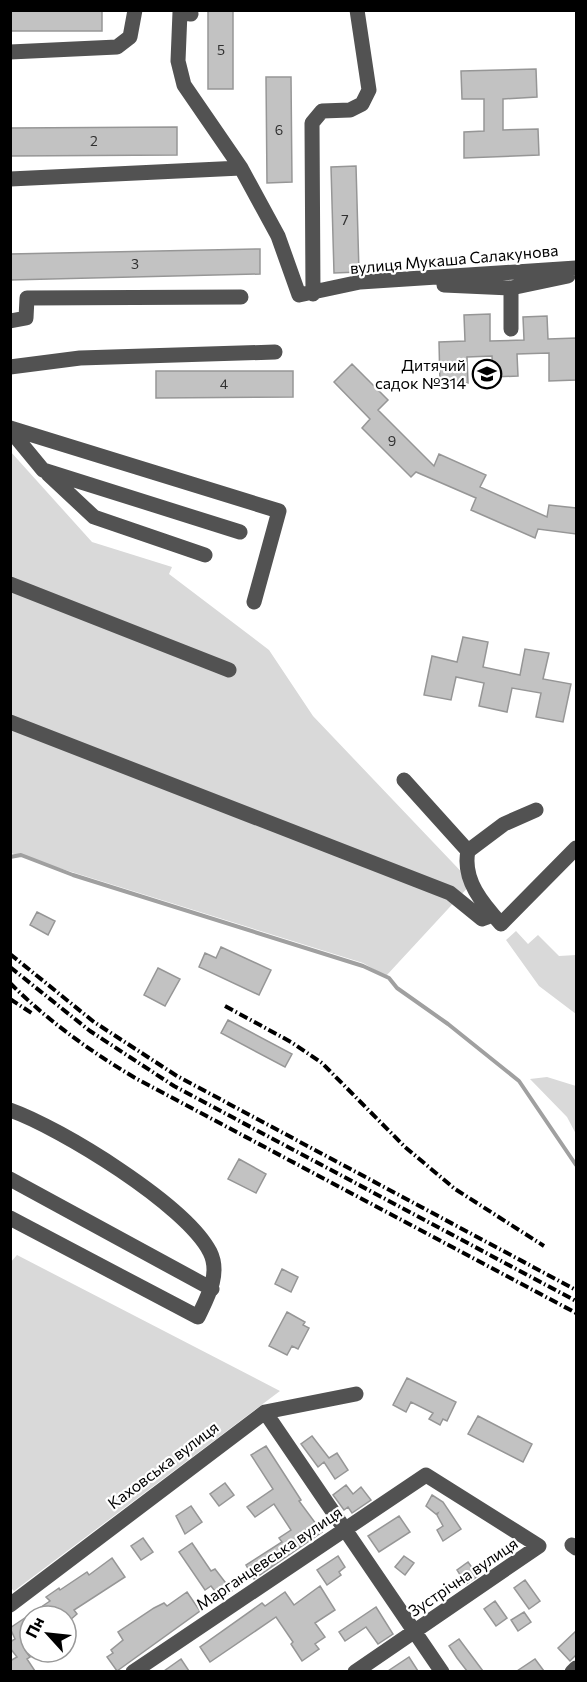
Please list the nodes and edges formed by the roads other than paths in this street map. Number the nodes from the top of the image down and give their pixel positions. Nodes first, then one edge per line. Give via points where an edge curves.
1 (135, 10) edge
2 (357, 10) edge
3 (191, 14) dead end
4 (10, 52) edge
5 (241, 168) junction
6 (10, 179) edge
7 (576, 270) edge
8 (377, 281) junction
9 (511, 288) junction
10 (306, 294) junction
11 (241, 297) dead end
12 (10, 321) edge
13 (511, 329) dead end
14 (275, 352) dead end
15 (10, 366) edge
16 (10, 429) edge
17 (43, 470) junction
18 (240, 532) dead end
19 (205, 555) dead end
20 (10, 584) edge
21 (254, 602) dead end
22 (229, 670) dead end
23 (10, 722) edge
24 (404, 780) dead end
25 (536, 810) dead end
26 (576, 849) edge
27 (468, 851) junction
28 (493, 915) junction
29 (10, 1110) edge
30 (10, 1179) edge
31 (10, 1218) edge
32 (212, 1289) junction
33 (356, 1394) dead end
34 (265, 1412) junction
35 (426, 1475) joint
36 (345, 1529) junction
37 (10, 1605) edge
38 (415, 1632) junction
39 (576, 1668) edge
40 (133, 1671) edge
41 (355, 1671) edge
42 (442, 1671) edge
43 (572, 1671) edge

1 - 4 street via 130,37 117,47
2 - 10 street via 369,90 363,104 350,110 322,111 312,123
3 - 5 street via 180,12 178,61 184,85
5 - 6 street
5 - 10 street
7 - 8 street, вулиця Мукаша Салакунова
7 - 9 street
8 - 9 street
8 - 10 street, вулиця Мукаша Салакунова
9 - 13 street
11 - 12 street via 27,298 26,318
14 - 15 street via 80,358
16 - 17 street
16 - 21 street via 279,511
17 - 18 street
17 - 19 street via 94,517
20 - 22 street
23 - 28 street via 450,893 482,919
24 - 27 street
25 - 27 street via 504,824
26 - 28 street via 501,924
27 - 28 street via 465,864 478,898
29 - 32 street via 85,1147 183,1217 211,1254
30 - 32 street
31 - 32 street via 198,1317
33 - 34 street, Каховська вулиця
34 - 36 street
34 - 37 street, Каховська вулиця
35 - 36 street, Марганцевська вулиця
35 - 38 street, Зустрічна вулиця via 539,1547
36 - 38 street
36 - 40 street, Марганцевська вулиця
38 - 41 street, Зустрічна вулиця
38 - 42 street
39 - 43 street

